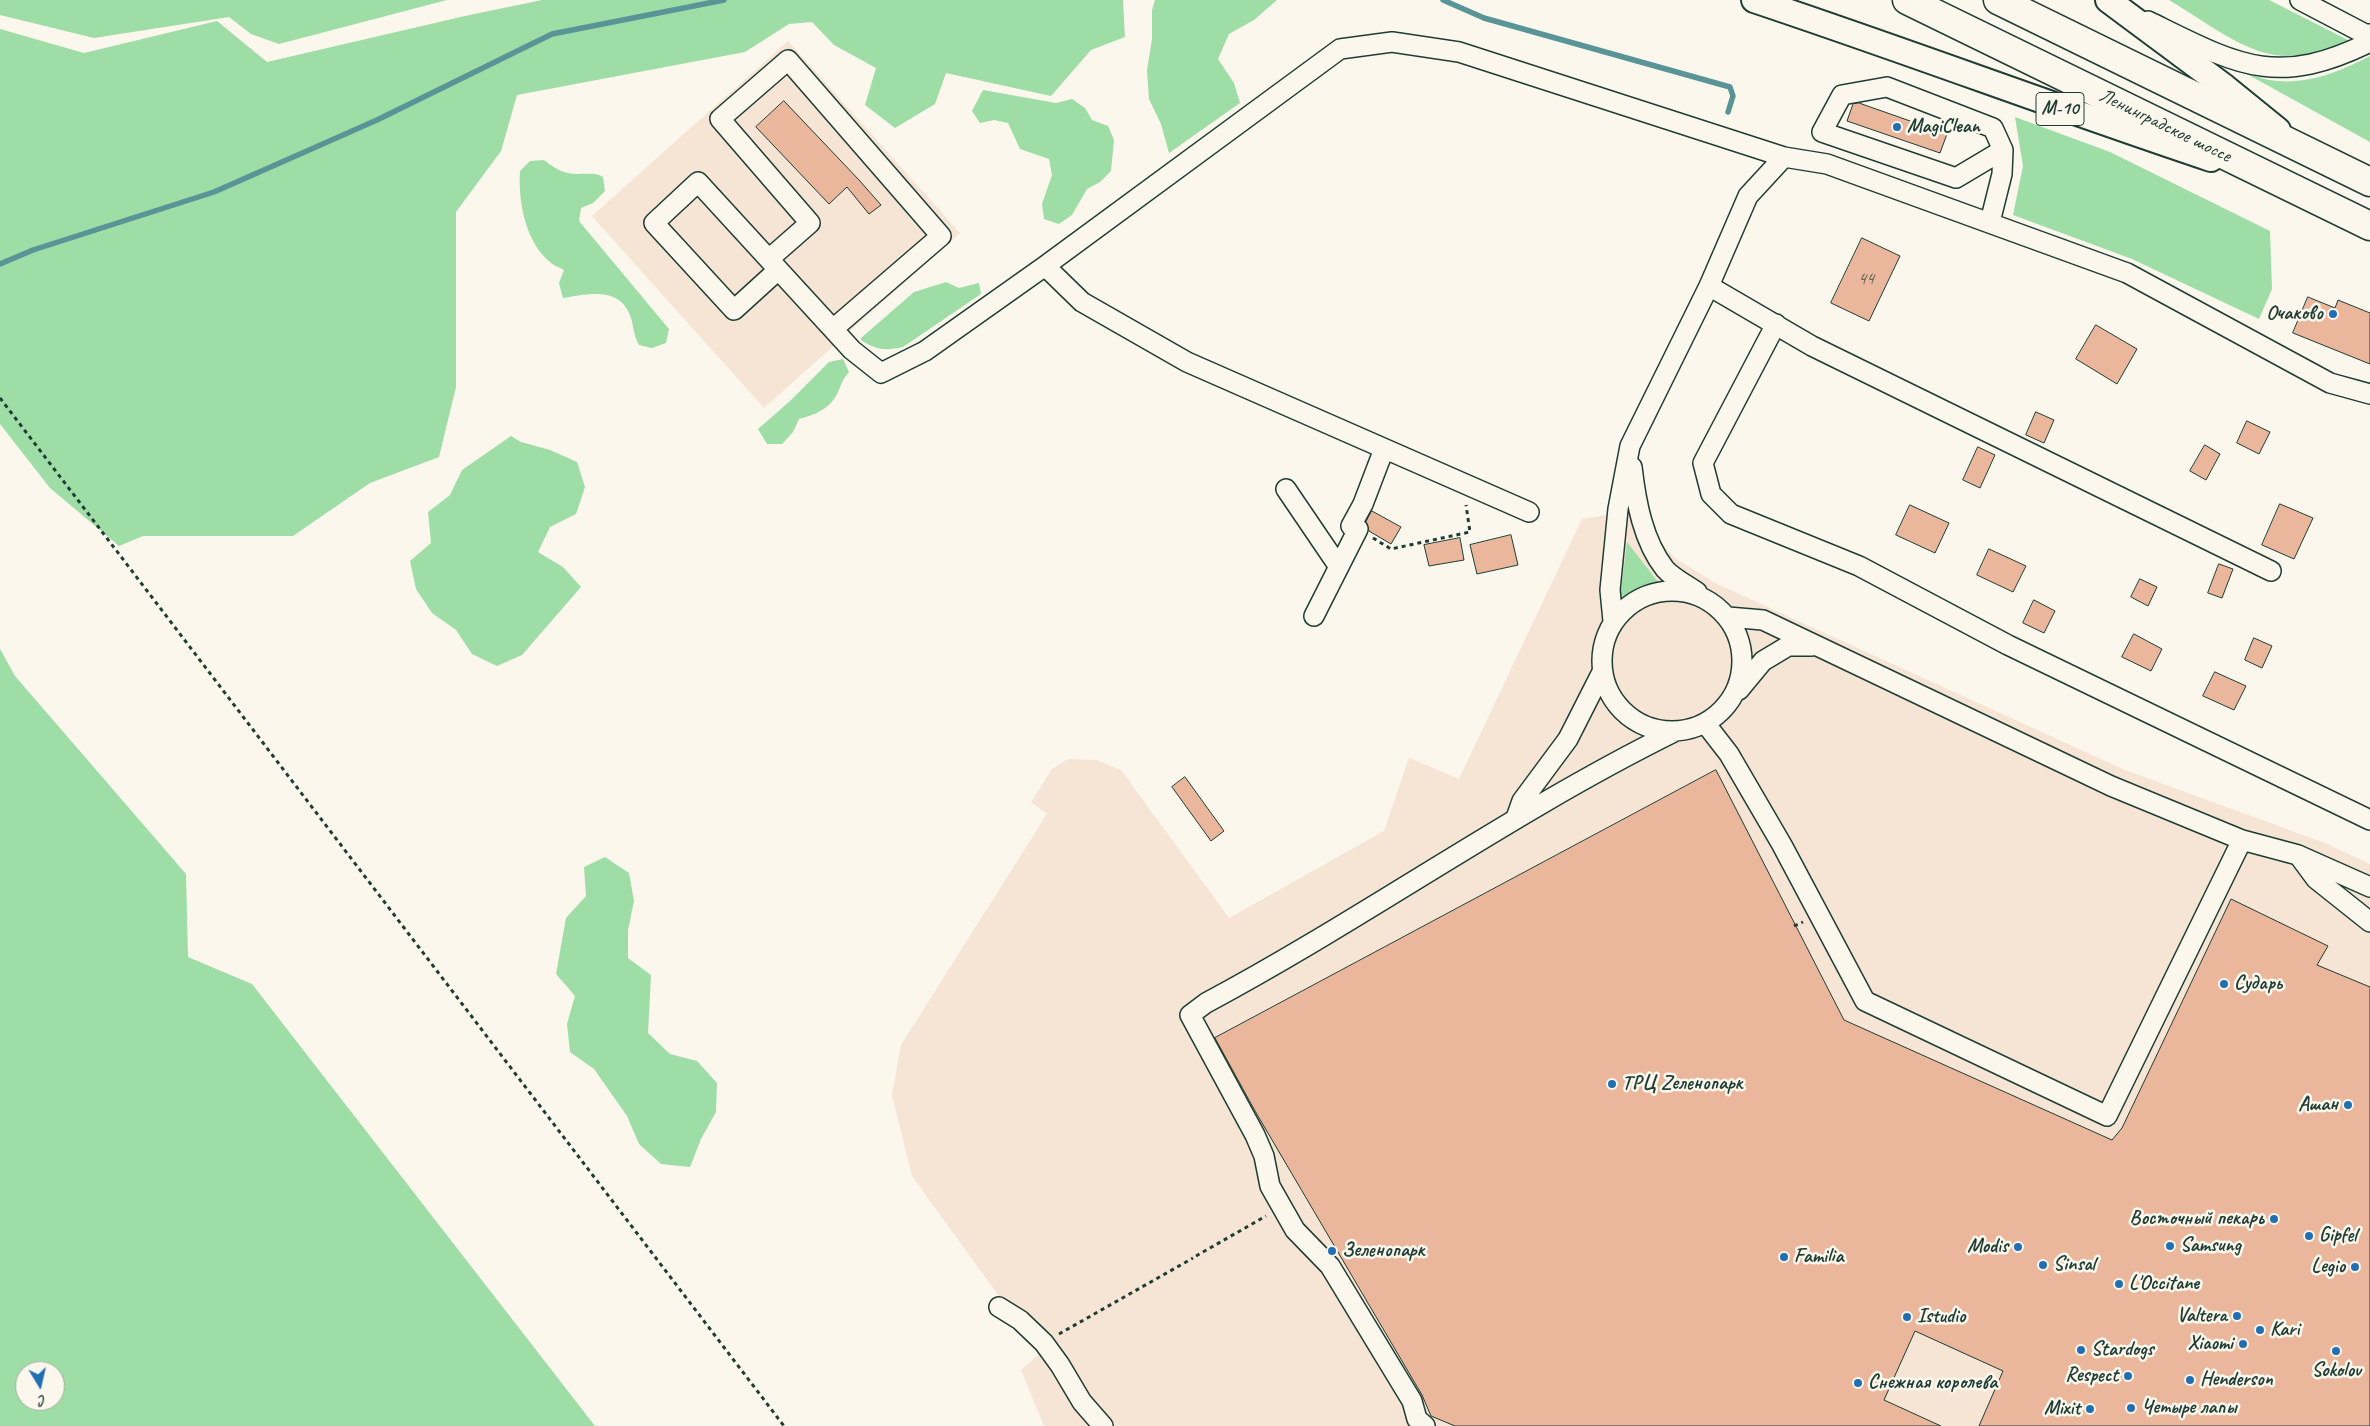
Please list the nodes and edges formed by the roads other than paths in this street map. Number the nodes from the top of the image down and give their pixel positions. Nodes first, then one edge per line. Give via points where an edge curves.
1 (1754, 0) edge
2 (1906, 0) edge
3 (1998, 0) edge
4 (2300, 0) edge
5 (2112, 2) edge
6 (2370, 34) edge
7 (2370, 42) edge
8 (2298, 147) junction
9 (2003, 150) junction
10 (1784, 157) junction
11 (2274, 179) junction
12 (2370, 182) edge
13 (1990, 222) junction
14 (2370, 226) edge
15 (773, 264) junction
16 (1045, 266) junction
17 (1709, 286) junction
18 (1776, 324) junction
19 (832, 329) junction
20 (2370, 394) edge
21 (1630, 446) junction
22 (1384, 448) junction
23 (1286, 489) dead end
24 (1529, 512) dead end
25 (1339, 567) junction
26 (2271, 571) dead end
27 (1708, 600) junction
28 (1314, 616) dead end
29 (1728, 618) junction
30 (1613, 621) junction
31 (1813, 646) junction
32 (1602, 672) junction
33 (1732, 699) junction
34 (1705, 723) junction
35 (1674, 732) junction
36 (1516, 818) junction
37 (2370, 820) edge
38 (2242, 840) junction
39 (2298, 855) junction
40 (2370, 887) edge
41 (2370, 922) edge
42 (999, 1308) dead end
43 (1416, 1424) edge
44 (1102, 1426) edge

1 - 11 main road, М-10 via 2076,115
2 - 11 highway, Ленинградское шоссе / М-10
3 - 8 highway, Ленинградское шоссе
4 - 6 street
5 - 7 street via 2220,56 2270,69 2306,66 2340,57
5 - 8 main road via 2226,87
8 - 12 highway, Ленинградское шоссе
9 - 9 street via 1993,128 1887,87 1842,95 1822,132 1956,178
9 - 13 street via 2002,174
10 - 13 street via 1827,164
10 - 16 street via 1459,52 1392,42 1340,48
10 - 17 street via 1748,196
11 - 14 highway, Ленинградское шоссе / М-10
13 - 20 street via 2128,273 2330,383
15 - 15 street via 734,310 654,223 698,182
15 - 19 street
15 - 19 street via 810,223 720,120 788,60 941,236
16 - 19 street via 925,351 881,373
16 - 22 street via 1082,302 1187,362
17 - 18 street
17 - 21 street
18 - 26 street via 1812,346
18 - 37 street via 1702,463 1711,494 1731,514 1859,566 2008,645
21 - 27 street via 1635,500 1650,545 1666,571
21 - 30 street via 1618,509 1611,581
22 - 24 street
22 - 25 street via 1351,526 1358,529
23 - 25 street
25 - 28 street
27 - 29 street
27 - 30 street via 1683,591 1656,592 1632,602
29 - 31 street via 1763,620
29 - 33 street via 1740,643 1742,672
30 - 32 street via 1602,646
31 - 33 street via 1788,646 1763,661
31 - 38 street via 2110,786
32 - 35 street via 1610,696 1627,716 1649,728
32 - 36 street via 1568,738 1522,801
33 - 34 street
34 - 35 street
34 - 38 street via 1729,754 1782,845 1865,1001 2107,1116
35 - 36 street
36 - 43 street via 1190,1015 1255,1135 1264,1156 1270,1186 1295,1230 1330,1266 1412,1402
38 - 39 street
39 - 40 street
39 - 41 street via 2316,879
42 - 44 street via 1020,1320 1044,1343 1082,1402

